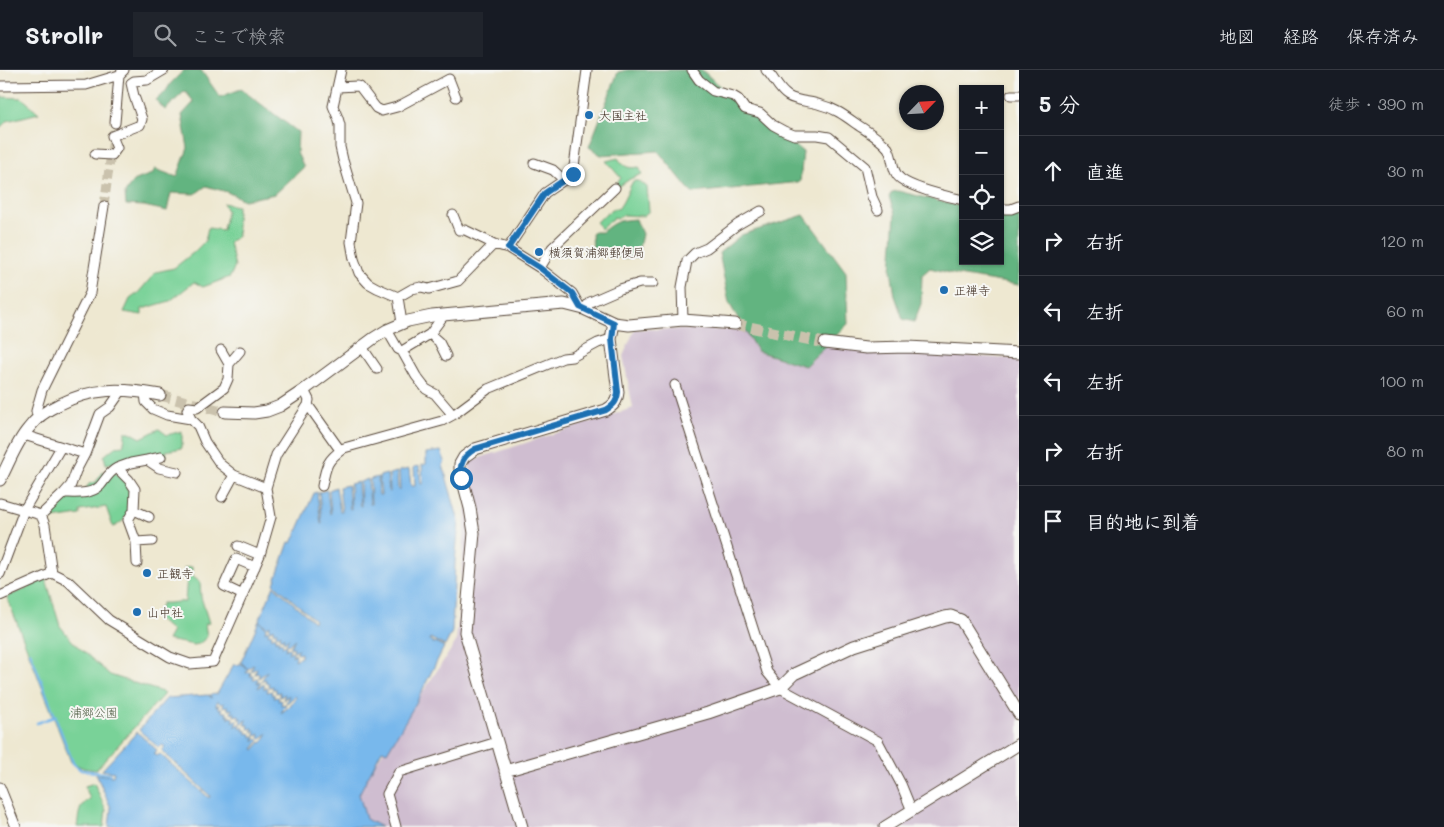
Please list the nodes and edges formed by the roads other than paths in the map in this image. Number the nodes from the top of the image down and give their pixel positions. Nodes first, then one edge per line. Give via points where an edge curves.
1 (164, 70) edge
2 (341, 70) edge
3 (587, 70) edge
4 (692, 70) edge
5 (766, 70) edge
6 (121, 72) edge
7 (0, 86) edge
8 (338, 87) junction
9 (456, 97) dead end
10 (115, 123) tunnel mouth
11 (96, 154) dead end
12 (534, 163) dead end
13 (564, 180) junction
14 (615, 188) dead end
15 (959, 199) edge
16 (104, 206) tunnel mouth
17 (1019, 206) edge
18 (1004, 209) edge
19 (878, 210) dead end
20 (761, 211) dead end
21 (453, 215) dead end
22 (494, 244) junction
23 (508, 248) junction
24 (540, 268) junction
25 (653, 283) dead end
26 (398, 297) junction
27 (582, 308) junction
28 (444, 315) junction
29 (683, 320) junction
30 (402, 323) junction
31 (614, 323) junction
32 (735, 324) tunnel mouth
33 (387, 330) junction
34 (430, 334) junction
35 (612, 339) junction
36 (825, 343) tunnel mouth
37 (362, 347) junction
38 (221, 350) dead end
39 (240, 351) dead end
40 (402, 351) junction
41 (1019, 353) edge
42 (446, 356) dead end
43 (229, 364) junction
44 (377, 369) dead end
45 (675, 385) dead end
46 (122, 390) junction
47 (304, 390) junction
48 (145, 392) junction
49 (160, 395) tunnel mouth
50 (308, 405) junction
51 (225, 412) tunnel mouth
52 (453, 415) junction
53 (191, 418) junction
54 (38, 419) junction
55 (24, 435) junction
56 (61, 447) junction
57 (340, 450) junction
58 (85, 454) junction
59 (161, 457) dead end
60 (147, 460) junction
61 (117, 468) junction
62 (177, 472) dead end
63 (234, 475) junction
64 (0, 480) edge
65 (322, 486) dead end
66 (266, 488) junction
67 (64, 493) junction
68 (222, 497) dead end
69 (0, 503) edge
70 (24, 510) junction
71 (134, 510) junction
72 (41, 515) junction
73 (149, 517) dead end
74 (152, 541) dead end
75 (136, 542) junction
76 (238, 546) dead end
77 (260, 555) junction
78 (137, 563) dead end
79 (255, 567) junction
80 (52, 573) junction
81 (0, 574) edge
82 (243, 594) junction
83 (0, 596) edge
84 (780, 688) junction
85 (1019, 714) edge
86 (497, 742) junction
87 (1019, 744) edge
88 (505, 771) junction
89 (0, 787) edge
90 (912, 810) junction
91 (16, 827) edge
92 (396, 827) edge
93 (522, 827) edge
94 (885, 827) edge

1 - 11 street via 148,80 131,83 142,119 140,125 112,136 117,148 112,154
2 - 8 street
3 - 13 street via 575,165 573,174
4 - 19 street via 713,91 733,96 746,109 760,113 784,131 794,135 829,137 865,167
5 - 15 street via 788,96 837,110 882,143 889,150 893,167 901,179
6 - 7 street via 86,85
6 - 10 street
8 - 9 street via 360,87 382,111 397,107 449,79
8 - 26 street via 333,106 340,125 343,160 356,203 351,242 354,259 359,273 368,283
12 - 13 street via 553,170
13 - 23 street via 545,193
14 - 24 street via 552,248
16 - 54 street via 90,293 42,390 36,411
17 - 18 street
20 - 29 street via 687,261 682,286
21 - 22 street via 459,230
22 - 23 street
22 - 26 street via 458,281 429,289 421,287
23 - 24 street
24 - 27 street via 572,293
25 - 27 street via 620,289
26 - 30 street
27 - 28 street via 564,304
27 - 31 street
28 - 30 street
28 - 34 street
29 - 31 street via 629,325
29 - 32 street
30 - 33 street
31 - 35 street
33 - 37 street
33 - 40 street
34 - 40 street
34 - 42 street via 440,342
35 - 52 street via 488,389
35 - 86 street via 618,392 612,406 475,449 460,464 474,533 465,632
36 - 41 street via 866,348
37 - 44 street
37 - 47 street
38 - 43 street
39 - 43 street
40 - 52 street via 426,389 435,394
43 - 53 street via 224,388 197,408 189,407 187,410
45 - 84 street via 767,672
46 - 48 street
46 - 54 street via 101,390 71,398
46 - 58 street via 110,407 100,414
47 - 50 street
47 - 51 street via 267,411
48 - 49 street
48 - 53 street via 146,402 153,409 167,415
50 - 57 street
50 - 66 street via 276,456
52 - 57 street
53 - 63 street via 220,464
54 - 55 street
55 - 56 street
55 - 64 street
56 - 58 street
56 - 70 street
57 - 65 street via 331,457
58 - 67 street
59 - 60 street
60 - 61 street
60 - 62 street via 159,468
61 - 67 street via 92,491
61 - 71 street via 135,488
63 - 66 street
63 - 68 street
66 - 77 street via 270,517
67 - 72 street
69 - 70 street
70 - 72 street
70 - 81 street
71 - 73 street
71 - 75 street via 128,520
72 - 80 street
74 - 75 street
75 - 78 street
76 - 77 street
77 - 79 street
79 - 82 street
79 - 82 street via 236,559 224,586
80 - 82 street via 68,581 109,620 170,657 190,664 213,662
80 - 83 street
84 - 85 street via 794,674 854,646 952,616 961,620
84 - 88 street via 708,713
84 - 90 street via 878,741
86 - 88 street
86 - 92 street via 399,772 387,794
87 - 90 street
88 - 93 street
89 - 91 street
90 - 94 street

